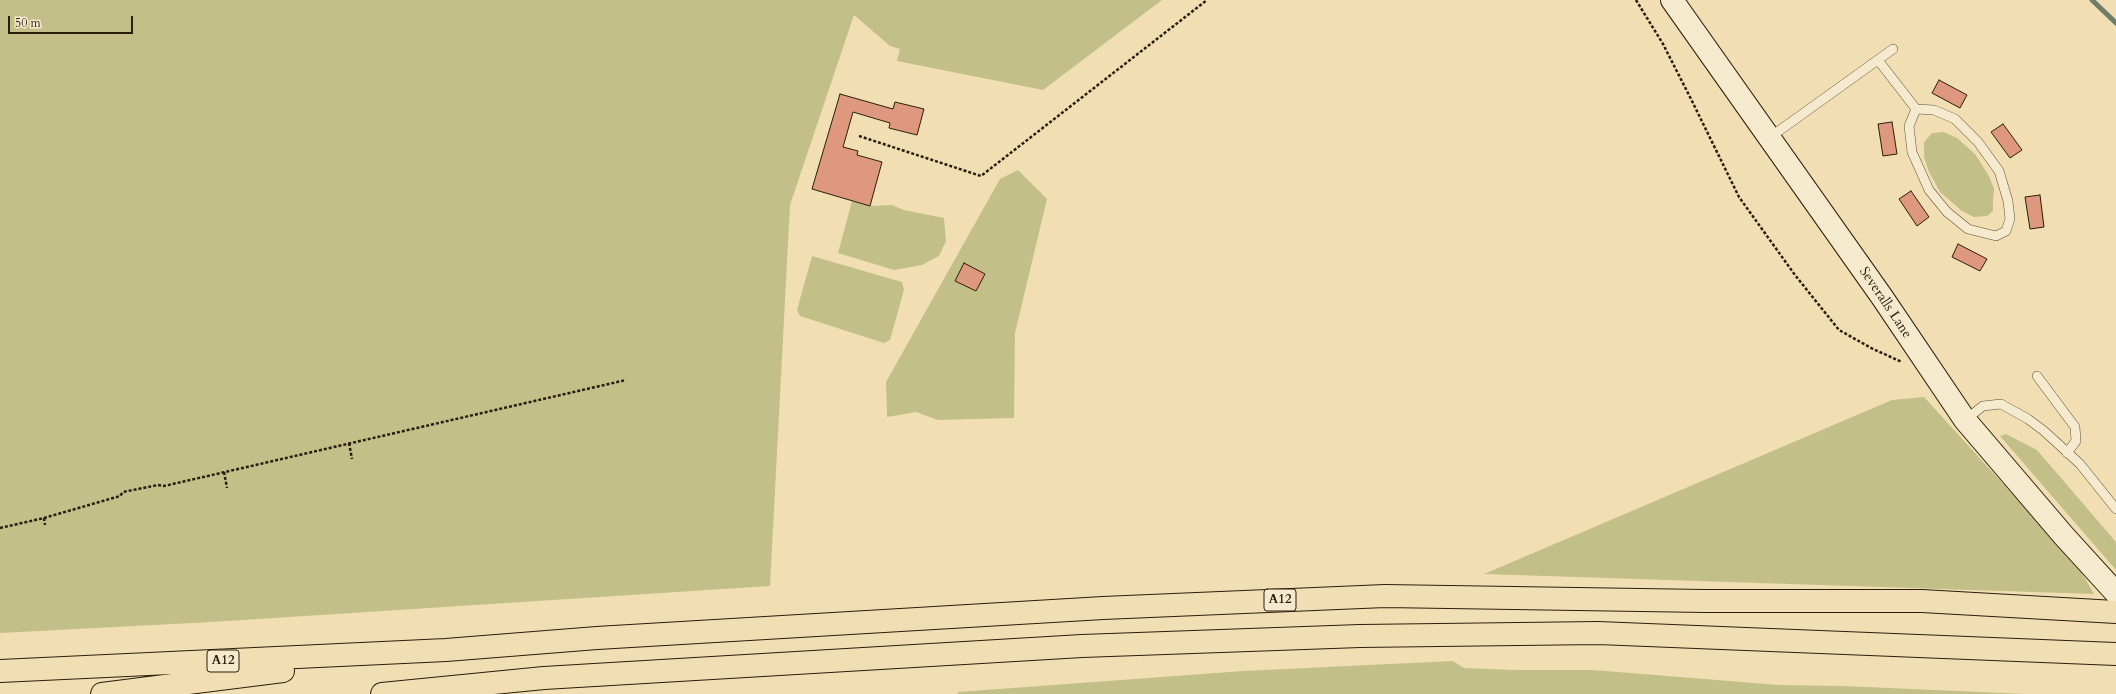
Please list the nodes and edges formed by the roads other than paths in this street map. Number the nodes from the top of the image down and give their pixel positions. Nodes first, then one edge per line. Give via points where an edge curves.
1 (1672, 0) edge
2 (1893, 49) dead end
3 (1878, 60) junction
4 (1916, 109) junction
5 (1769, 138) junction
6 (2037, 376) dead end
7 (1965, 420) junction
8 (2067, 452) junction
9 (2116, 509) edge
10 (2116, 593) edge
11 (2116, 612) edge
12 (446, 650) junction
13 (2116, 654) edge
14 (0, 672) edge
15 (544, 678) junction
16 (102, 694) edge
17 (382, 694) edge
18 (447, 694) edge

1 - 5 street, Severalls Lane
2 - 3 lane
3 - 4 lane
3 - 5 lane
4 - 4 lane via 1909,126 1912,152 1929,190 1947,212 1968,229 1996,236 2006,231 2010,219 2008,201 1995,165 1978,142 1955,119 1934,110
5 - 7 street, Severalls Lane via 1882,297
6 - 8 lane via 2075,428 2076,441
7 - 8 lane via 1983,406 2001,404 2044,431
7 - 10 street, Severalls Lane
8 - 9 lane via 2080,464
11 - 12 highway, A12 via 1922,601 1705,601 1384,596 1103,608 604,637
12 - 14 highway, A12
12 - 16 highway, A12
13 - 15 highway via 1590,633 1360,636 1082,646
15 - 17 highway
15 - 18 highway

